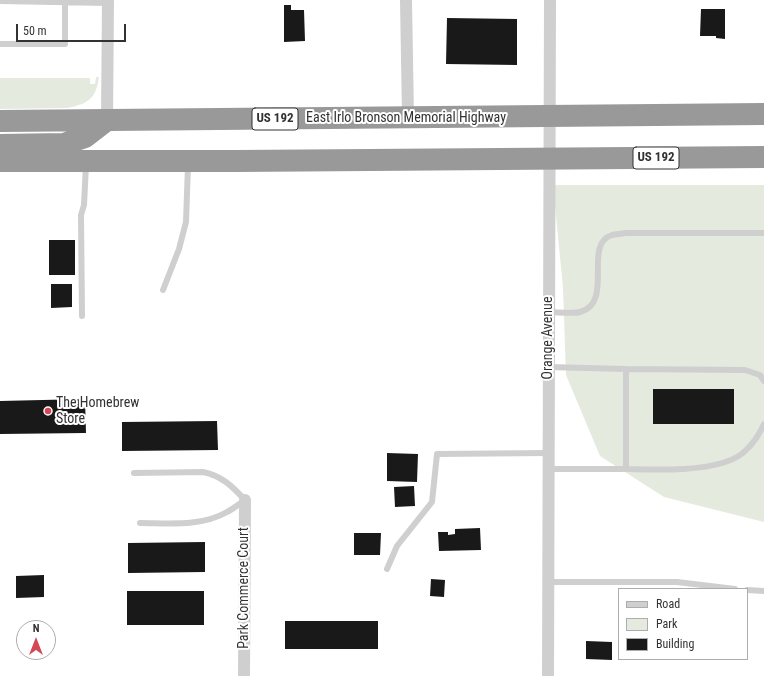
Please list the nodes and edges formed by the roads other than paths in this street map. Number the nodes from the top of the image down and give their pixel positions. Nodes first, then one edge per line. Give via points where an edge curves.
1 (406, 0) edge
2 (550, 0) edge
3 (0, 1) edge
4 (9, 1) edge
5 (65, 1) edge
6 (108, 1) edge
7 (0, 44) edge
8 (764, 114) edge
9 (549, 116) junction
10 (408, 117) junction
11 (107, 120) junction
12 (0, 121) edge
13 (764, 157) edge
14 (2, 159) edge
15 (549, 159) junction
16 (188, 161) junction
17 (86, 162) junction
18 (764, 234) edge
19 (163, 290) dead end
20 (549, 312) junction
21 (82, 316) dead end
22 (548, 367) junction
23 (626, 369) junction
24 (764, 381) edge
25 (764, 424) edge
26 (548, 453) junction
27 (548, 469) junction
28 (626, 469) junction
29 (134, 473) dead end
30 (245, 500) junction
31 (140, 523) dead end
32 (387, 569) dead end
33 (548, 582) junction
34 (727, 588) edge
35 (748, 590) edge
36 (764, 592) edge
37 (244, 676) edge
38 (548, 676) edge

1 - 10 street
2 - 9 street, Orange Avenue
3 - 4 lane
4 - 5 lane
5 - 6 lane
5 - 7 lane via 65,44
6 - 11 street
8 - 9 highway, East Irlo Bronson Memorial Highway / US 192
9 - 10 highway, East Irlo Bronson Memorial Highway / US 192
9 - 15 street, Orange Avenue
10 - 11 highway, East Irlo Bronson Memorial Highway / US 192
11 - 12 highway, East Irlo Bronson Memorial Highway / US 192
11 - 14 highway via 85,137
13 - 15 highway, US 192
14 - 17 highway, US 192
15 - 16 highway, US 192
15 - 20 street, Orange Avenue
16 - 17 highway, US 192
16 - 19 lane via 186,222 179,249
17 - 21 lane via 84,205 81,215
18 - 20 lane via 611,235 602,243 598,254 597,293 594,302 580,312
20 - 22 street, Orange Avenue
22 - 23 lane
22 - 26 street, Orange Avenue
23 - 24 lane via 745,370 760,375
23 - 28 lane
25 - 28 lane via 756,439 738,457 728,462 699,468
26 - 27 street, Orange Avenue
26 - 32 lane via 437,454 432,502 397,546
27 - 28 lane
27 - 33 street, Orange Avenue
29 - 30 lane via 213,474 228,483
30 - 31 lane via 227,513 207,520 186,523
30 - 37 street, Park Commerce Court
33 - 34 lane via 676,582
33 - 38 street, Orange Avenue
35 - 36 lane

